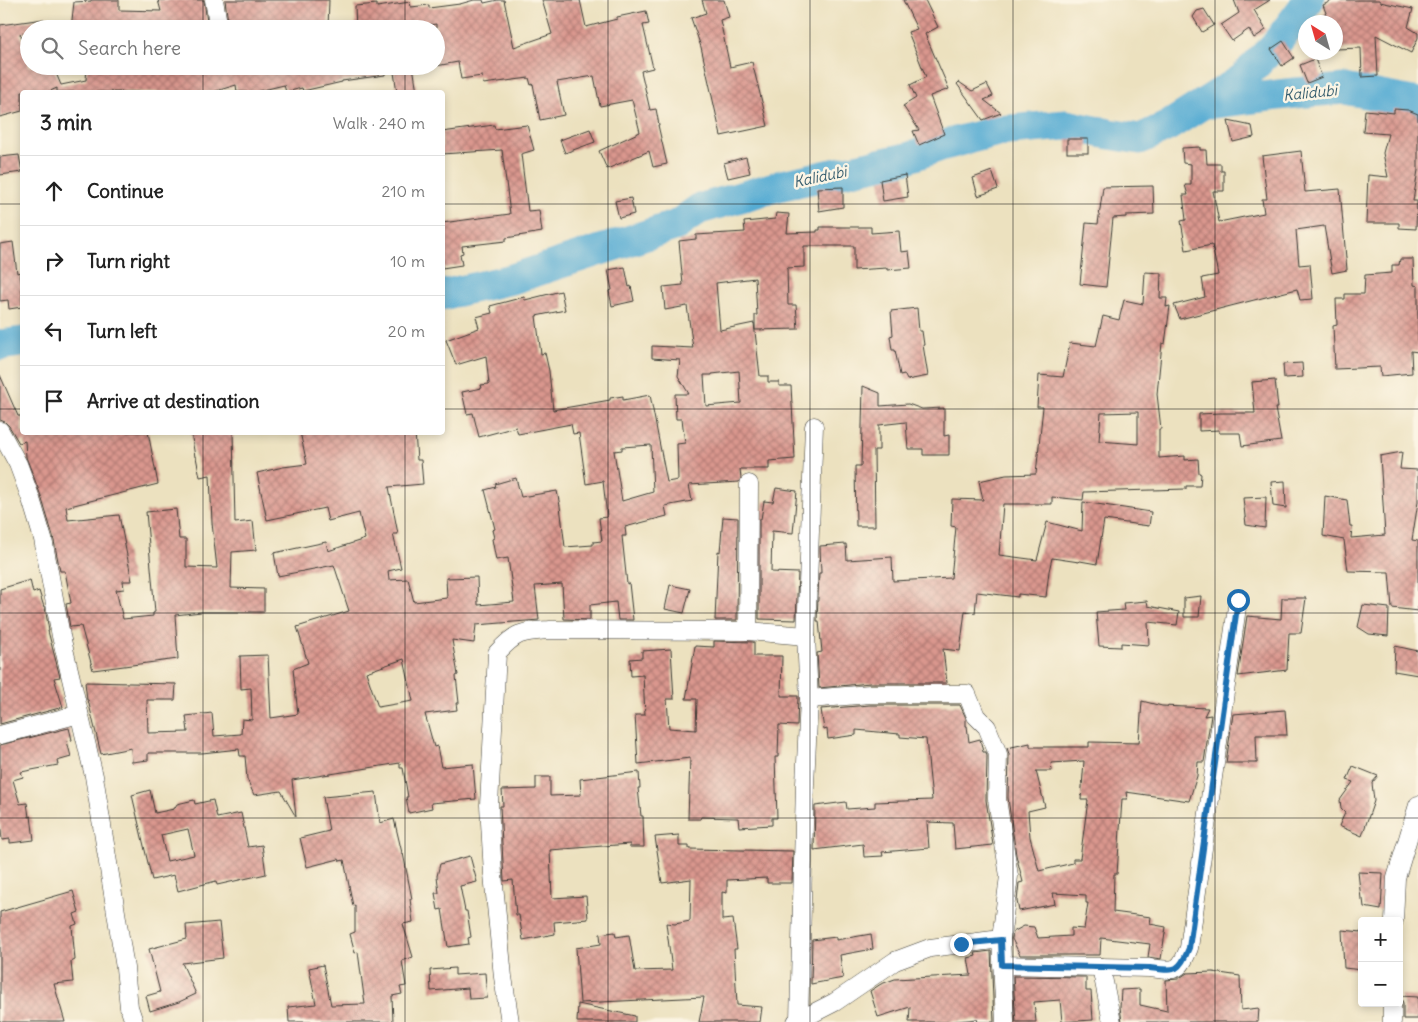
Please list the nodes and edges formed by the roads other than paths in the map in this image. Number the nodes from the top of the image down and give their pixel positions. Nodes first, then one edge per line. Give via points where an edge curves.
1 (214, 0) edge
2 (217, 20) edge
3 (814, 426) dead end
4 (0, 431) edge
5 (749, 484) dead end
6 (1238, 600) dead end
7 (748, 631) junction
8 (806, 636) junction
9 (809, 699) junction
10 (79, 714) junction
11 (0, 734) edge
12 (1418, 805) edge
13 (1394, 917) edge
14 (1001, 940) junction
15 (1002, 965) junction
16 (1101, 967) junction
17 (1392, 1007) edge
18 (798, 1021) edge
19 (134, 1022) edge
20 (510, 1022) edge
21 (1005, 1022) edge
22 (1112, 1022) edge
23 (1392, 1022) edge

1 - 2 street
3 - 8 street
4 - 10 street via 18,464 43,539 60,636
5 - 7 street
6 - 16 street via 1189,948 1184,960 1172,970
7 - 8 street
7 - 20 street via 523,632 497,653 489,804 493,874
8 - 9 street
9 - 14 street via 870,694 967,694 976,716 987,727 998,754 997,799 1009,876
9 - 18 street
10 - 11 street
10 - 19 street via 94,776 126,968 129,1007
12 - 13 street via 1396,878
14 - 15 street
14 - 18 street via 930,948 895,961 835,1002
15 - 16 street
15 - 21 street
16 - 22 street
17 - 23 street

